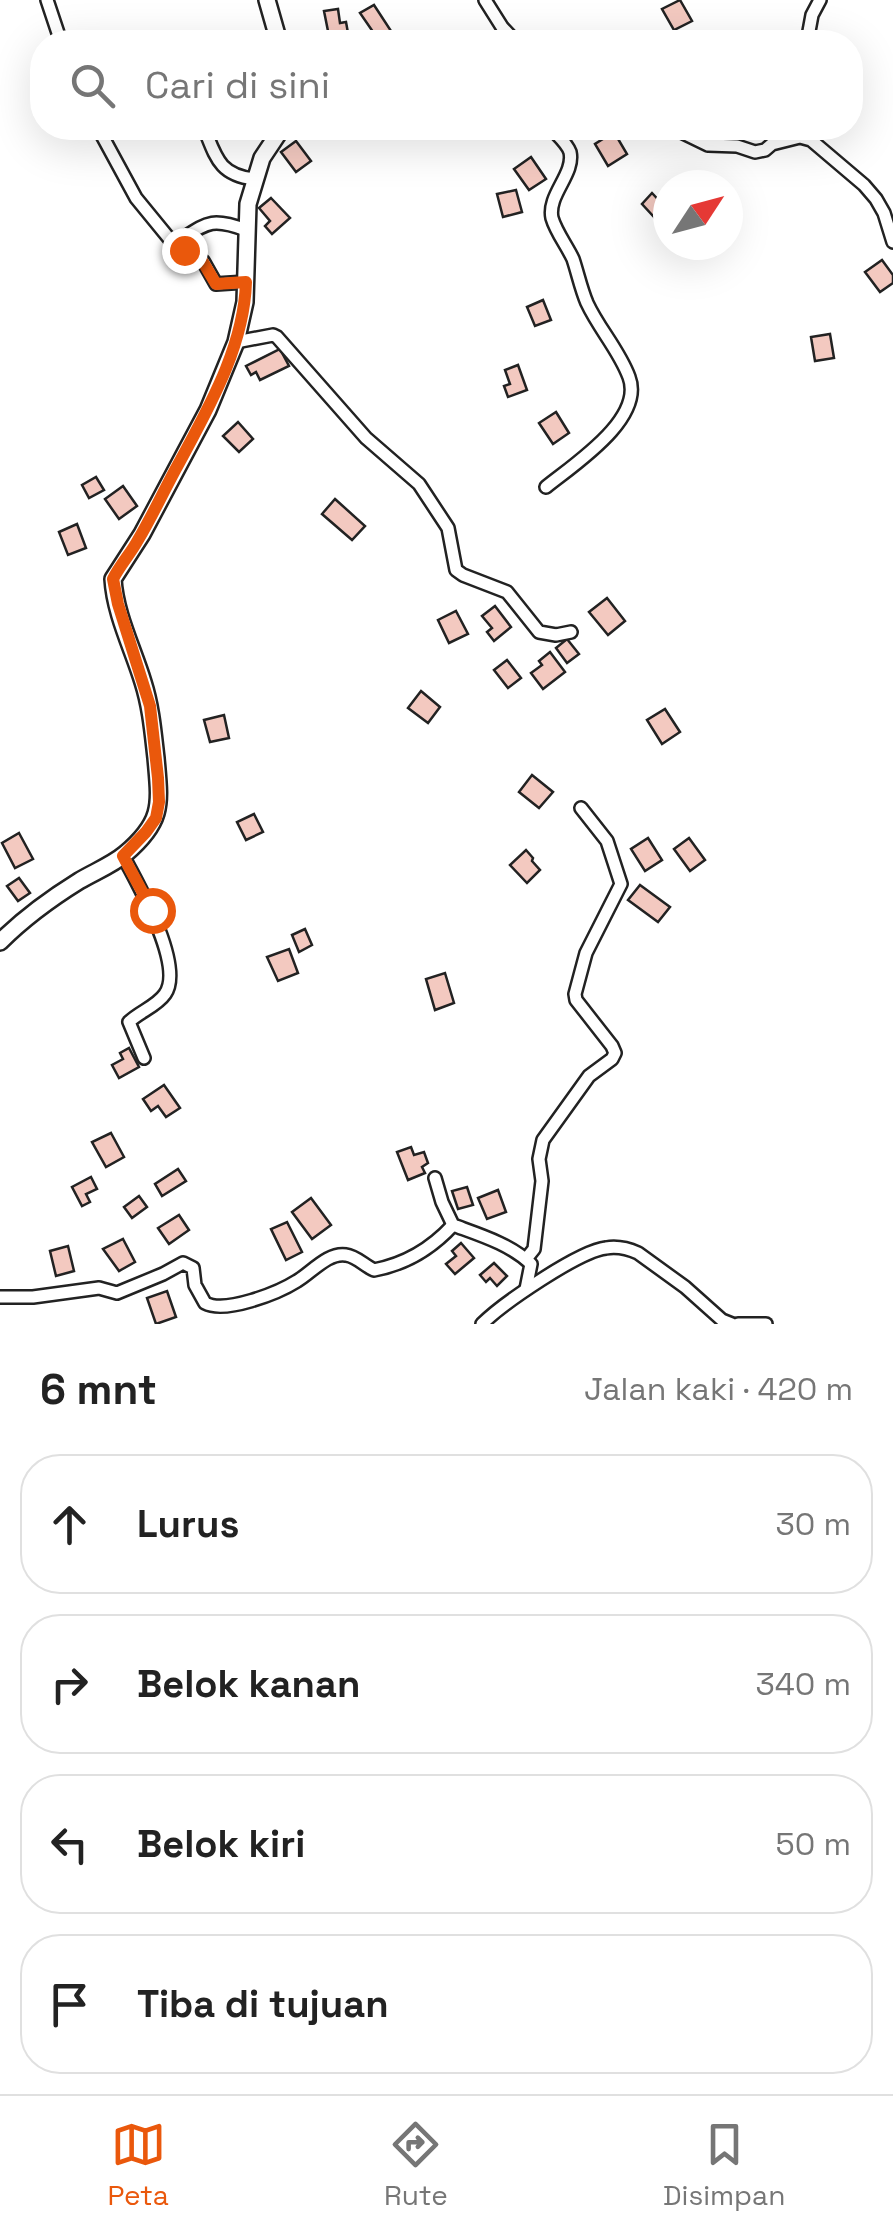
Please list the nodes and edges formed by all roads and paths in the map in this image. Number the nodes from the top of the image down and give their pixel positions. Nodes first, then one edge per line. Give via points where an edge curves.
1 (47, 0) edge
2 (268, 0) edge
3 (485, 0) edge
4 (820, 0) edge
5 (57, 30) edge
6 (276, 30) edge
7 (505, 30) edge
8 (809, 30) edge
9 (105, 140) edge
10 (209, 140) edge
11 (273, 140) edge
12 (562, 140) edge
13 (696, 140) edge
14 (778, 140) edge
15 (811, 140) edge
16 (254, 179) junction
17 (246, 230) junction
18 (893, 242) edge
19 (174, 244) junction
20 (246, 282) junction
21 (236, 342) junction
22 (546, 488) dead end
23 (571, 632) dead end
24 (581, 808) dead end
25 (123, 856) junction
26 (0, 942) edge
27 (144, 1058) dead end
28 (435, 1178) dead end
29 (453, 1226) junction
30 (526, 1259) junction
31 (526, 1289) junction
32 (0, 1297) edge
33 (209, 1306) junction
34 (211, 1324) edge
35 (482, 1324) edge
36 (735, 1324) edge
37 (766, 1324) edge

1 - 5 street
2 - 6 street
3 - 7 street
4 - 8 street
9 - 19 street via 136,198
10 - 16 street via 226,171
11 - 16 street
12 - 22 street via 570,157 553,219 631,386 618,424
13 - 14 street via 756,152
15 - 18 street via 864,185 884,213
16 - 17 street
17 - 19 street via 216,221
17 - 20 street
19 - 20 street via 203,262 216,284
20 - 21 street
21 - 23 street via 277,337 366,438 419,484 448,528 456,570 507,592 540,632
21 - 25 street via 208,410 113,579 150,706 159,802 156,818
24 - 30 street via 610,847 621,884 586,953 576,1000 615,1053 589,1076 543,1140 534,1249
25 - 26 street via 42,905
25 - 27 street via 157,921 169,966 163,996 129,1022
28 - 29 street
29 - 30 street
29 - 33 street via 399,1263 374,1270 335,1255 271,1294
30 - 31 street via 532,1266
31 - 35 street
31 - 36 street via 599,1250 632,1250
32 - 33 street via 123,1292 183,1263 192,1268
33 - 34 street
36 - 37 street

